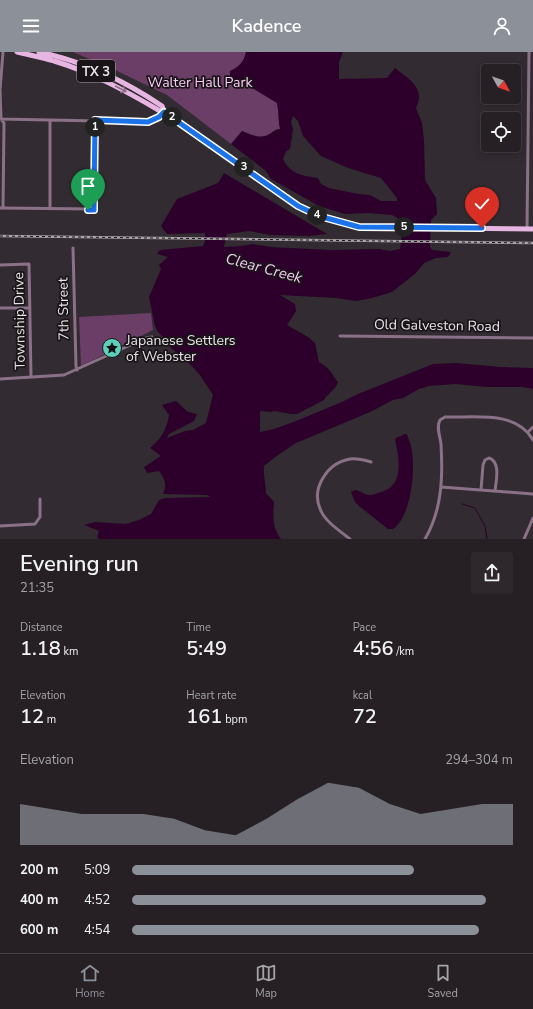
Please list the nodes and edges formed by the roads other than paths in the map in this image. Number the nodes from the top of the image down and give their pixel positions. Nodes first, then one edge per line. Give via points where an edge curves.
1 (3, 52) edge
2 (17, 52) edge
3 (39, 52) edge
4 (529, 52) edge
5 (164, 112) junction
6 (1, 119) edge
7 (50, 120) junction
8 (95, 120) junction
9 (528, 152) junction
10 (533, 153) edge
11 (1, 208) edge
12 (50, 209) junction
13 (527, 229) junction
14 (533, 229) edge
15 (73, 248) dead end
16 (0, 265) edge
17 (0, 308) edge
18 (30, 308) junction
19 (340, 336) dead end
20 (152, 337) dead end
21 (533, 338) edge
22 (77, 370) junction
23 (31, 377) junction
24 (0, 378) edge
25 (533, 427) edge
26 (528, 432) junction
27 (533, 440) edge
28 (372, 462) dead end
29 (441, 487) junction
30 (481, 490) junction
31 (495, 491) junction
32 (533, 494) edge
33 (40, 499) dead end
34 (533, 518) edge
35 (0, 526) edge
36 (350, 539) edge
37 (425, 539) edge
38 (524, 539) edge

1 - 6 street
2 -> 5 main road, TX 3 via 53,60 87,73
3 - 5 main road, TX 3 via 89,68 125,84 162,106
4 - 9 street
5 - 8 street via 148,122
5 - 13 main road, TX 3 via 298,206 319,216 359,227
6 - 7 street
6 - 11 street via 4,122
7 - 8 street
7 - 12 street
8 - 12 street via 94,210
9 - 10 street
9 - 13 street
11 - 12 street
13 - 14 main road, TX 3
15 - 22 street, 7th Street
16 - 18 street, Township Drive via 28,264
17 - 18 street
18 - 23 street, Township Drive
19 - 21 street, Old Galveston Road
20 - 22 street
22 - 23 street via 60,376
23 - 24 street
25 - 26 street
26 - 27 street
26 - 29 street via 512,421 497,418 445,417 440,420 438,425 441,443
28 - 36 street via 358,459 343,461 330,469 318,488 318,501 322,513
29 - 30 street
29 - 37 street via 438,511
30 - 31 street
30 - 31 street via 484,462 489,458 497,465
31 - 32 street
33 - 35 street via 40,517 35,524
34 - 38 street

